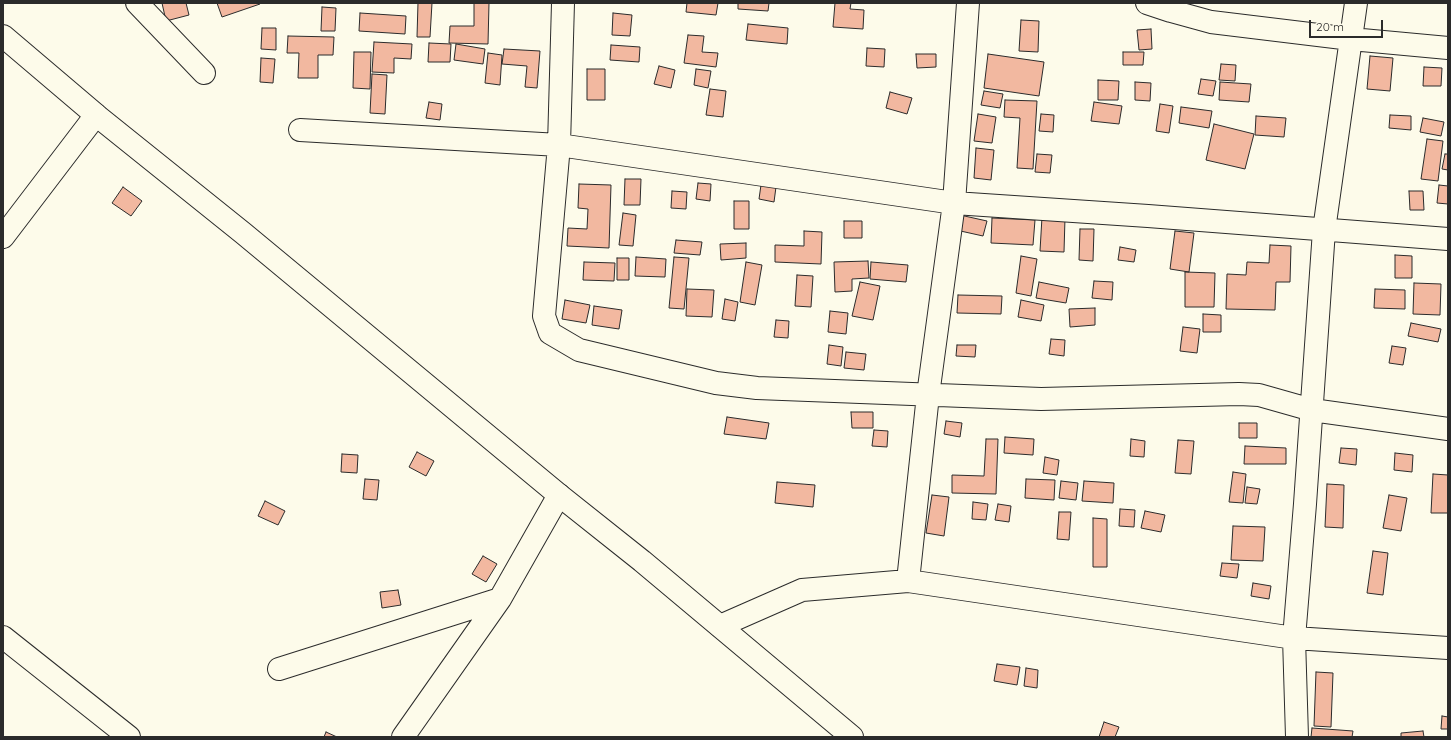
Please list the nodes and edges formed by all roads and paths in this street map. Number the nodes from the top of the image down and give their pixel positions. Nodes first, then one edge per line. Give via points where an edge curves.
1 (137, 3) edge
2 (563, 3) edge
3 (968, 3) edge
4 (1147, 3) edge
5 (1356, 3) edge
6 (3, 36) edge
7 (1351, 39) junction
8 (1448, 48) edge
9 (204, 73) dead end
10 (96, 115) junction
11 (300, 130) dead end
12 (559, 146) junction
13 (954, 203) junction
14 (1324, 230) junction
15 (3, 237) edge
16 (1448, 238) edge
17 (928, 395) junction
18 (1312, 410) junction
19 (1448, 429) edge
20 (559, 496) junction
21 (908, 580) junction
22 (500, 599) junction
23 (720, 626) junction
24 (3, 638) edge
25 (1294, 638) junction
26 (1448, 648) edge
27 (279, 669) dead end
28 (834, 730) edge
29 (129, 737) edge
30 (403, 737) edge
31 (852, 737) edge
32 (1297, 737) edge

1 - 9 main road
2 - 12 main road
3 - 13 main road
4 - 7 main road via 1210,22
5 - 7 main road
6 - 10 main road
7 - 8 main road
7 - 14 main road
10 - 15 main road
10 - 20 main road via 249,238
11 - 12 main road
12 - 13 main road
12 - 17 main road via 544,316 550,333 579,350 716,383 757,388
13 - 14 main road
13 - 17 main road
14 - 16 main road
14 - 18 main road
17 - 18 main road via 1041,399 1239,394 1259,395
17 - 21 main road
18 - 19 main road
18 - 25 main road
20 - 22 main road
20 - 23 main road via 642,560
21 - 23 main road via 802,590
21 - 25 main road
22 - 27 main road
22 - 30 main road
23 - 28 main road
24 - 29 main road
25 - 26 main road
25 - 32 main road
28 - 31 main road

